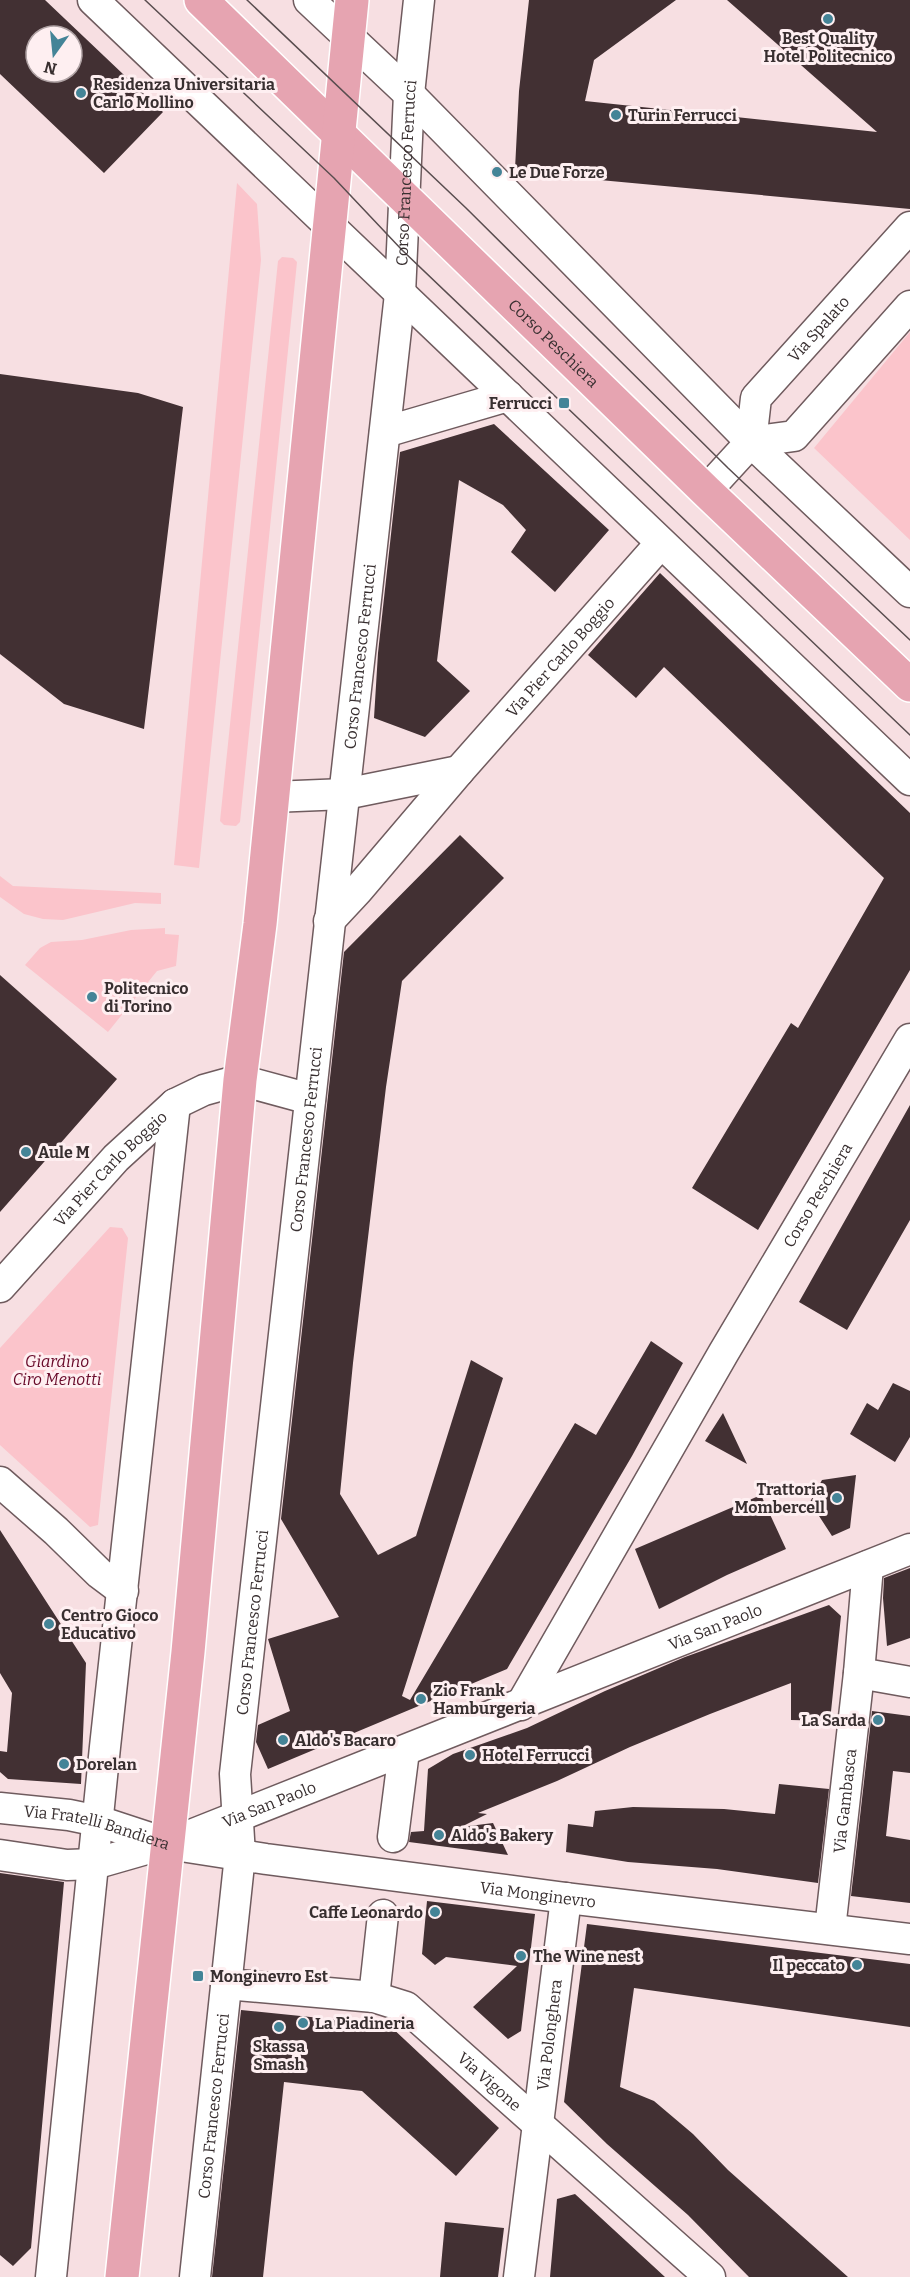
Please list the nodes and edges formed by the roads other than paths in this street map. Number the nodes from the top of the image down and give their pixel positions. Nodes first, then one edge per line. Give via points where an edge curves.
1 (93, 0) edge
2 (201, 0) edge
3 (309, 0) edge
4 (352, 0) edge
5 (419, 0) edge
6 (348, 38) junction
7 (409, 94) junction
8 (338, 132) junction
9 (404, 196) junction
10 (329, 225) junction
11 (910, 227) edge
12 (400, 294) junction
13 (910, 306) edge
14 (508, 396) junction
15 (385, 432) junction
16 (751, 442) junction
17 (706, 491) junction
18 (661, 543) junction
19 (910, 592) edge
20 (910, 685) edge
21 (459, 771) junction
22 (910, 780) edge
23 (345, 794) junction
24 (272, 796) junction
25 (329, 921) junction
26 (910, 1040) edge
27 (240, 1080) junction
28 (310, 1099) junction
29 (175, 1104) junction
30 (0, 1287) edge
31 (0, 1482) edge
32 (910, 1525) edge
33 (890, 1557) edge
34 (123, 1591) junction
35 (859, 1673) junction
36 (910, 1682) edge
37 (521, 1705) junction
38 (404, 1751) junction
39 (0, 1808) edge
40 (239, 1817) junction
41 (98, 1821) junction
42 (393, 1837) dead end
43 (168, 1844) junction
44 (0, 1855) edge
45 (240, 1855) junction
46 (94, 1864) junction
47 (566, 1898) junction
48 (383, 1915) dead end
49 (830, 1929) junction
50 (910, 1939) edge
51 (226, 1984) junction
52 (374, 1997) junction
53 (537, 2123) junction
54 (51, 2277) edge
55 (122, 2277) edge
56 (195, 2277) edge
57 (519, 2277) edge
58 (710, 2277) edge

1 - 10 street
2 - 8 main road, Corso Peschiera
3 - 6 street
4 - 6 main road
5 - 7 street, Corso Francesco Ferrucci
6 - 7 street
6 - 8 main road
7 - 9 street, Corso Francesco Ferrucci
7 - 16 street
8 - 9 main road, Corso Peschiera
8 - 10 main road
9 - 12 street, Corso Francesco Ferrucci
9 - 17 main road, Corso Peschiera
10 - 12 street
10 - 24 main road
11 - 16 street, Via Spalato via 756,398
12 - 14 street
12 - 15 street, Corso Francesco Ferrucci
13 - 16 street via 794,436
14 - 15 street
14 - 18 street
15 - 23 street, Corso Francesco Ferrucci
16 - 17 street
16 - 19 street
17 - 20 main road, Corso Peschiera
18 - 21 street, Via Pier Carlo Boggio
18 - 22 street
21 - 23 street
21 - 25 street, Via Pier Carlo Boggio
23 - 24 street
23 - 25 street, Corso Francesco Ferrucci
24 - 27 main road
25 - 28 street, Corso Francesco Ferrucci
26 - 37 street, Corso Peschiera via 724,1352
27 - 28 street
27 - 29 street, Via Pier Carlo Boggio via 204,1090
27 - 43 main road
28 - 40 street, Corso Francesco Ferrucci via 236,1774
29 - 30 street, Via Pier Carlo Boggio via 116,1158
29 - 34 street
31 - 34 street
32 - 33 street, Via Gambasca
33 - 35 street, Via Gambasca
33 - 37 street, Via San Paolo
34 - 41 street
35 - 36 street
35 - 49 street, Via Gambasca
37 - 38 street, Via San Paolo
38 - 40 street, Via San Paolo
38 - 42 street
39 - 41 street, Via Fratelli Bandiera
40 - 43 street, Via San Paolo
40 - 45 street, Corso Francesco Ferrucci
41 - 43 street, Via Fratelli Bandiera
41 - 46 street
43 - 45 street, Via Monginevro
43 - 46 street, Via Fratelli Bandiera
43 - 55 main road
44 - 46 street, Via Fratelli Bandiera via 67,1865
45 - 47 street, Via Monginevro
45 - 51 street, Corso Francesco Ferrucci
46 - 54 street
47 - 49 street, Via Monginevro
47 - 53 street, Via Polonghera
48 - 52 street
49 - 50 street, Via Monginevro
51 - 52 street, Via Vigone
51 - 56 street, Corso Francesco Ferrucci
52 - 53 street, Via Vigone via 406,2007
53 - 57 street, Via Polonghera
53 - 58 street, Via Vigone

